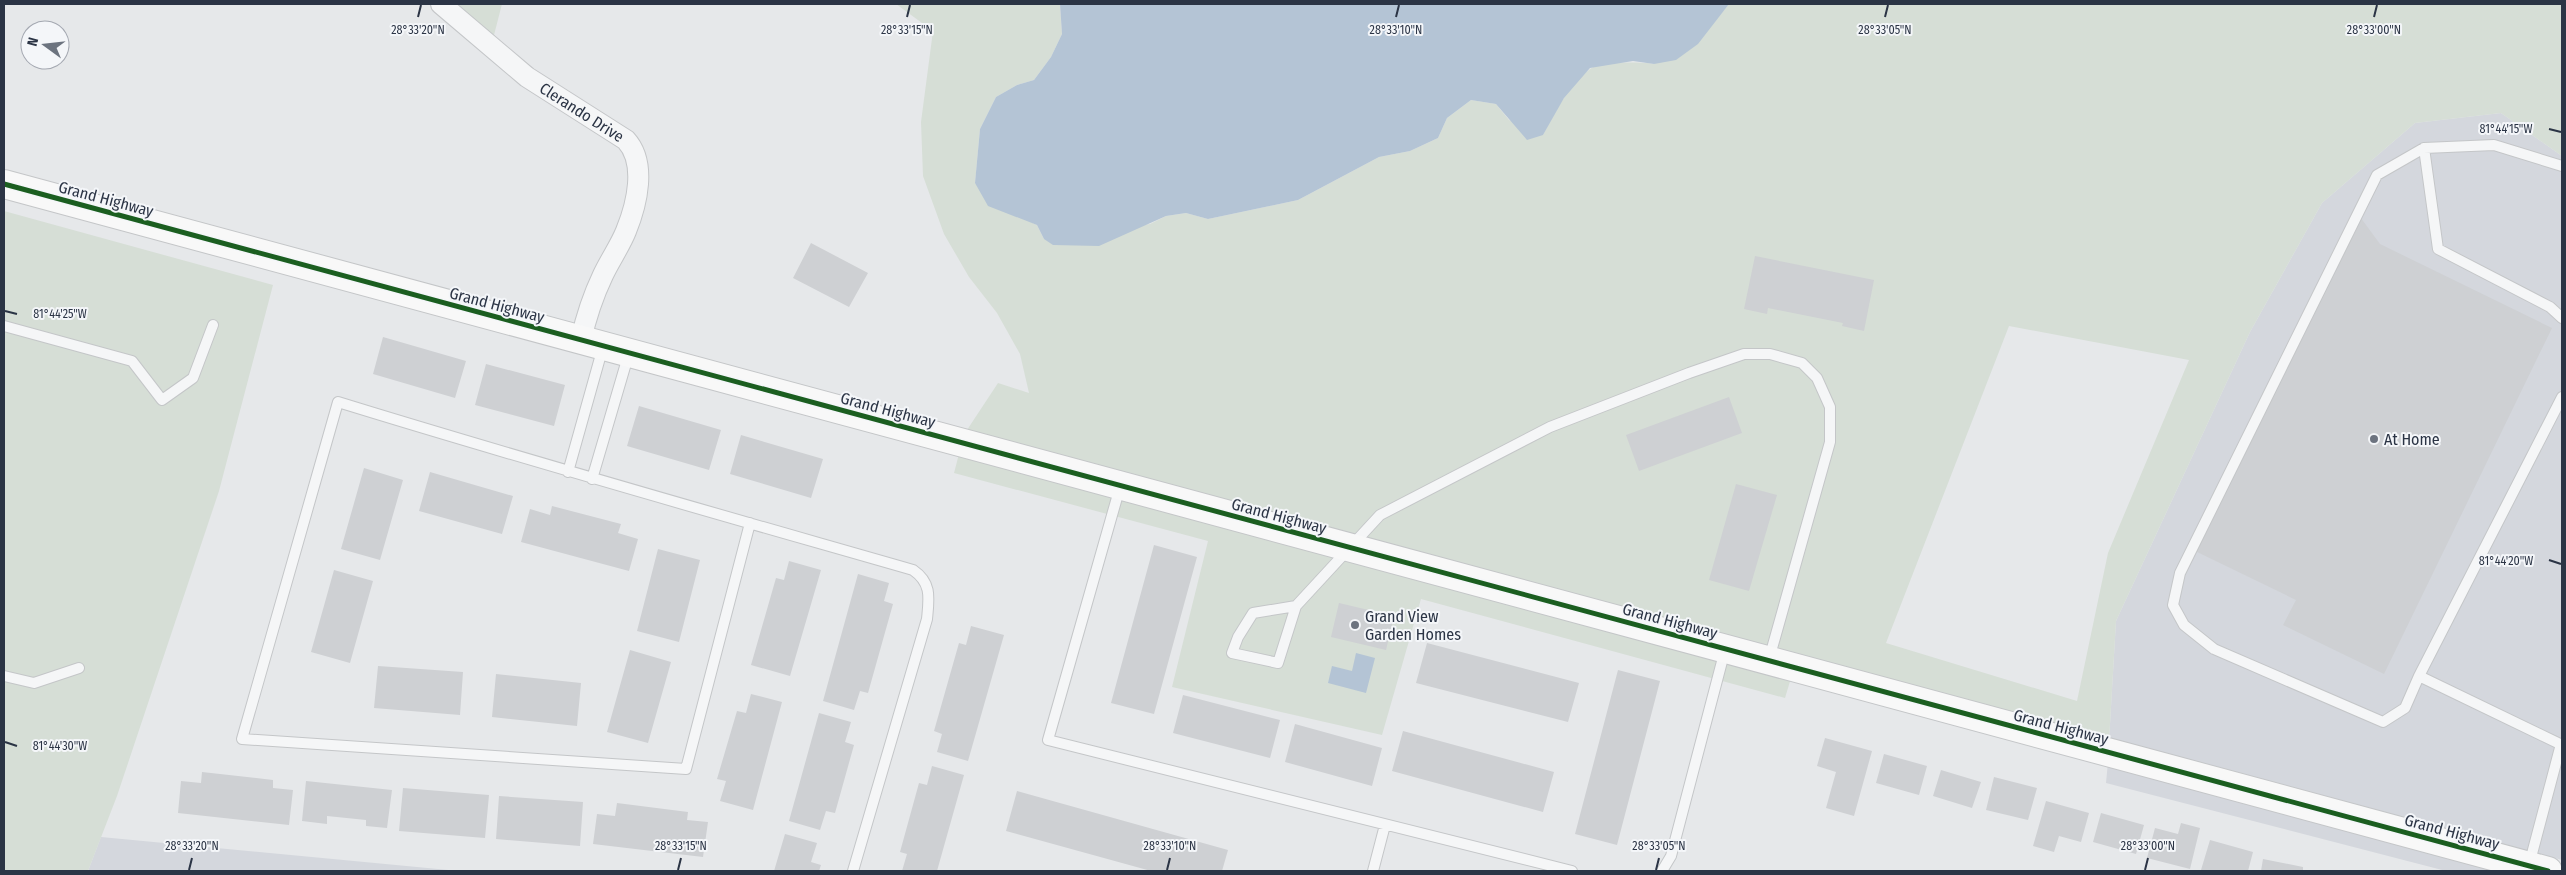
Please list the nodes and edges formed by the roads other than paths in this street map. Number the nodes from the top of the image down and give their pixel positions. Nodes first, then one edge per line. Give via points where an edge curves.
1 (442, 4) edge
2 (2424, 148) junction
3 (2562, 166) edge
4 (4, 184) edge
5 (2562, 318) edge
6 (212, 325) dead end
7 (4, 326) edge
8 (592, 343) junction
9 (629, 353) junction
10 (2562, 397) edge
11 (568, 472) junction
12 (592, 480) junction
13 (1120, 486) junction
14 (750, 523) junction
15 (1351, 548) junction
16 (1296, 606) junction
17 (1725, 649) junction
18 (1768, 661) junction
19 (79, 668) dead end
20 (4, 676) edge
21 (2419, 676) junction
22 (2561, 745) edge
23 (1385, 825) junction
24 (2535, 870) edge
25 (853, 871) edge
26 (1373, 871) edge
27 (1572, 871) edge
28 (1662, 871) edge

1 - 8 street, Clerando Drive via 527,77 626,140 635,150 638,184 634,209 586,314
2 - 3 lane via 2494,145
2 - 5 lane via 2438,249 2550,307
2 - 21 lane via 2377,175 2180,573 2173,605 2184,625 2214,649 2383,722 2405,708
4 - 8 street, Grand Highway
6 - 7 lane via 193,378 162,400 132,361
8 - 9 street, Grand Highway
8 - 11 lane
9 - 12 lane
9 - 13 street, Grand Highway
10 - 21 lane
11 - 12 lane
11 - 14 lane via 338,402 242,739 686,769
12 - 14 lane
13 - 15 street, Grand Highway
13 - 23 lane via 1048,740
14 - 25 lane via 913,570 922,576 930,592 927,619
15 - 16 lane
15 - 17 street, Grand Highway
15 - 18 lane via 1380,515 1550,427 1688,372 1744,354 1770,354 1802,363 1817,378 1830,407 1830,442
16 - 16 lane via 1253,613 1232,653 1278,663
17 - 18 street, Grand Highway
17 - 28 lane via 1670,856
18 - 24 street, Grand Highway
19 - 20 lane via 34,683
21 - 22 lane
22 - 24 lane
23 - 26 lane
23 - 27 lane

